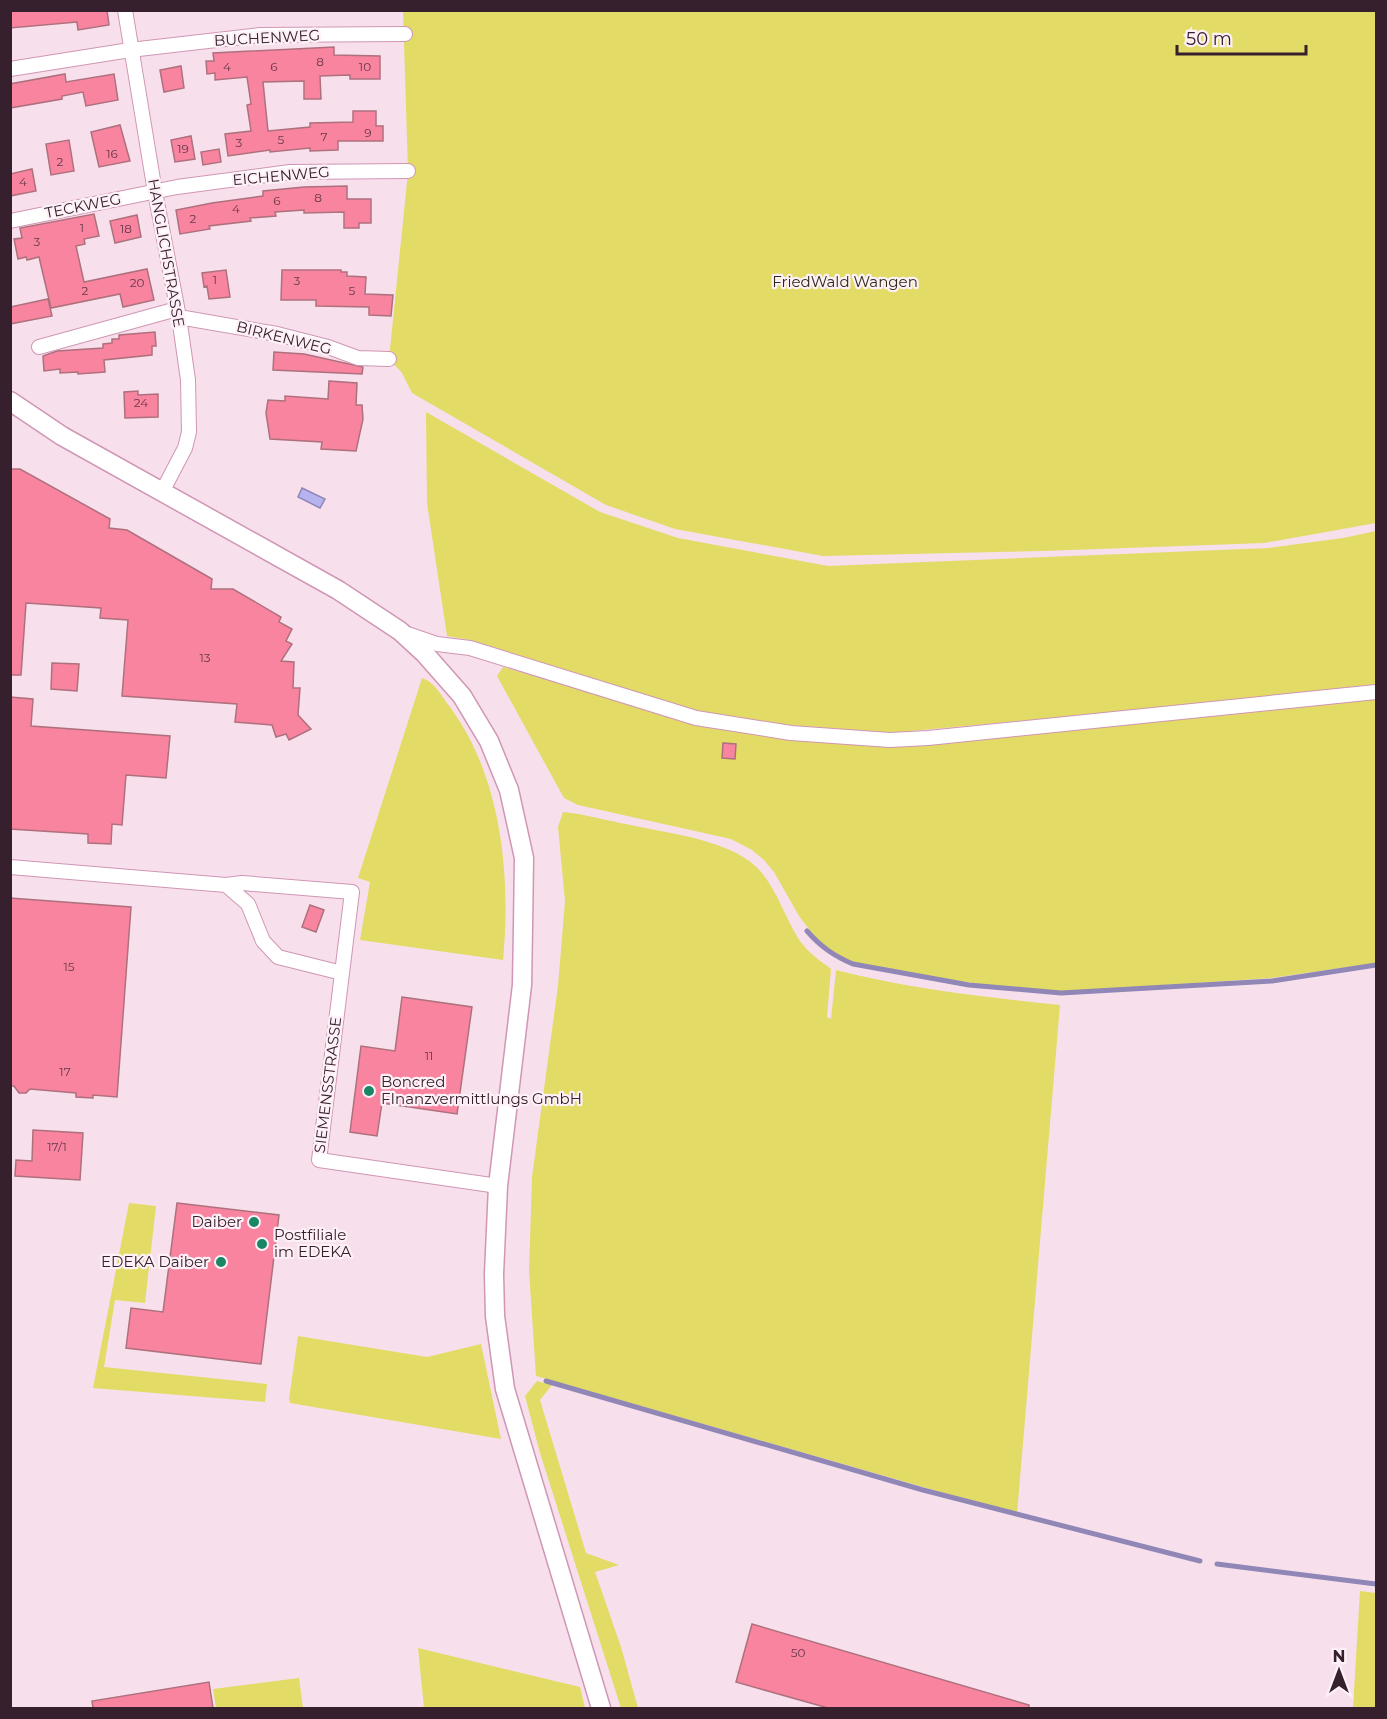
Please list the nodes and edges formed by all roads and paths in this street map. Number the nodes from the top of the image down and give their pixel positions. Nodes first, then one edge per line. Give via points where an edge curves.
1 (125, 10) edge
2 (405, 34) dead end
3 (130, 50) junction
4 (10, 69) edge
5 (408, 171) dead end
6 (155, 192) junction
7 (10, 221) edge
8 (178, 313) junction
9 (39, 347) dead end
10 (389, 359) dead end
11 (10, 401) edge
12 (162, 492) junction
13 (400, 631) junction
14 (1377, 692) edge
15 (10, 867) edge
16 (226, 885) junction
17 (342, 973) junction
18 (498, 1186) junction
19 (601, 1708) edge

1 - 3 street, HANGLICHSTRASSE
2 - 3 street, BUCHENWEG via 260,35
3 - 4 street, BUCHENWEG
3 - 6 street, HANGLICHSTRASSE
5 - 6 street, EICHENWEG via 290,172
6 - 7 street, TECKWEG
6 - 8 street, HANGLICHSTRASSE
8 - 9 street
8 - 10 street, BIRKENWEG via 277,334 358,358
8 - 12 street, HANGLICHSTRASSE via 188,380 189,432
11 - 12 street via 62,436
12 - 13 street via 338,590
13 - 14 street via 437,644 470,648 696,718 791,733 880,739 928,738
13 - 18 street via 462,696 489,741 509,790 524,858 522,985
15 - 16 street, SIEMENSSTRASSE
16 - 17 street via 248,904 263,941 278,957
16 - 17 street, SIEMENSSTRASSE via 352,892
17 - 18 street, SIEMENSSTRASSE via 319,1160
18 - 19 street via 495,1316 505,1389

